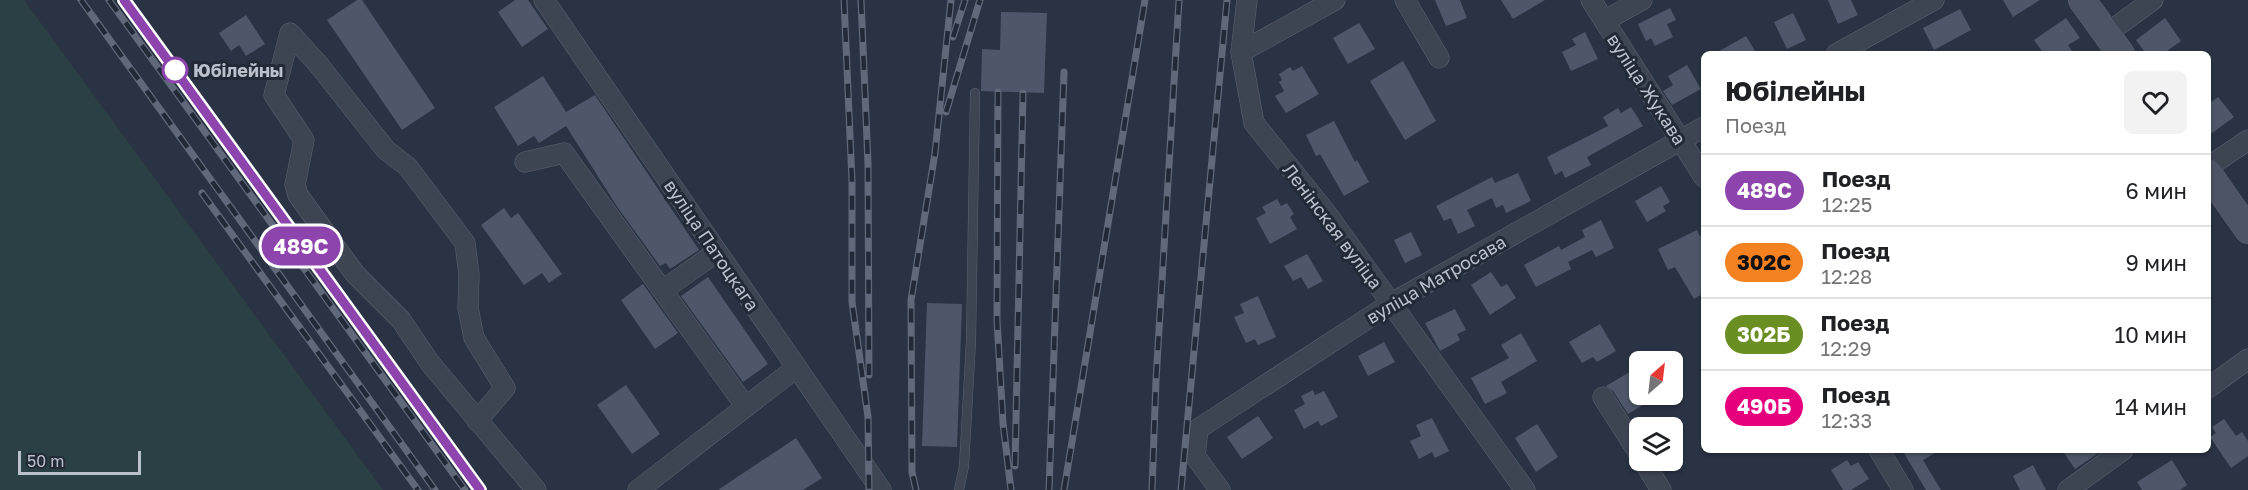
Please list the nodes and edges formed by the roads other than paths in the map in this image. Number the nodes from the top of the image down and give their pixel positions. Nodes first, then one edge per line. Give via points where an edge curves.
1 (544, 0) edge
2 (1247, 0) edge
3 (1335, 0) edge
4 (1405, 0) edge
5 (1591, 0) edge
6 (1642, 0) edge
7 (1934, 0) edge
8 (2082, 0) edge
9 (2153, 0) edge
10 (1604, 21) junction
11 (2114, 44) edge
12 (1841, 51) edge
13 (1241, 52) junction
14 (1439, 58) dead end
15 (975, 93) dead end
16 (1701, 129) edge
17 (1680, 140) junction
18 (2248, 140) edge
19 (525, 162) dead end
20 (2211, 166) edge
21 (1701, 172) edge
22 (2211, 177) edge
23 (2248, 230) edge
24 (717, 252) junction
25 (663, 290) junction
26 (1390, 304) junction
27 (2248, 359) edge
28 (796, 368) junction
29 (2211, 386) edge
30 (1603, 397) dead end
31 (746, 406) junction
32 (477, 421) junction
33 (1629, 438) edge
34 (1881, 453) edge
35 (2119, 453) edge
36 (1650, 471) edge
37 (536, 490) edge
38 (638, 490) edge
39 (881, 490) edge
40 (959, 490) edge
41 (1220, 490) edge
42 (1525, 490) edge
43 (1661, 490) edge
44 (1904, 490) edge
45 (2068, 490) edge

1 - 24 street, вуліца Патоцкага
2 - 13 street, Ленінская вуліца
3 - 13 street
4 - 14 street
5 - 10 street, вуліца Жукава
6 - 10 street
7 - 12 street
8 - 11 street
9 - 11 street
10 - 17 street, вуліца Жукава
13 - 26 street, Ленінская вуліца via 1254,123 1327,214
15 - 40 lane via 971,341 964,466
16 - 17 street, вуліца Матросава
17 - 21 street, вуліца Жукава
17 - 26 street, вуліца Матросава
18 - 20 street
19 - 25 street via 564,153
22 - 23 street
24 - 25 street
24 - 28 street, вуліца Патоцкага
25 - 31 street
26 - 41 street, вуліца Матросава via 1198,429 1195,456
26 - 42 street, Ленінская вуліца
27 - 29 street
28 - 31 street
28 - 39 street, вуліца Патоцкага
30 - 33 street
31 - 38 street
32 - 32 street via 401,320 355,274 298,195 295,185 304,140 274,95 290,33 386,150 408,166 465,243 468,308 474,338 505,388
32 - 37 street
34 - 44 street
35 - 45 street
36 - 43 street

